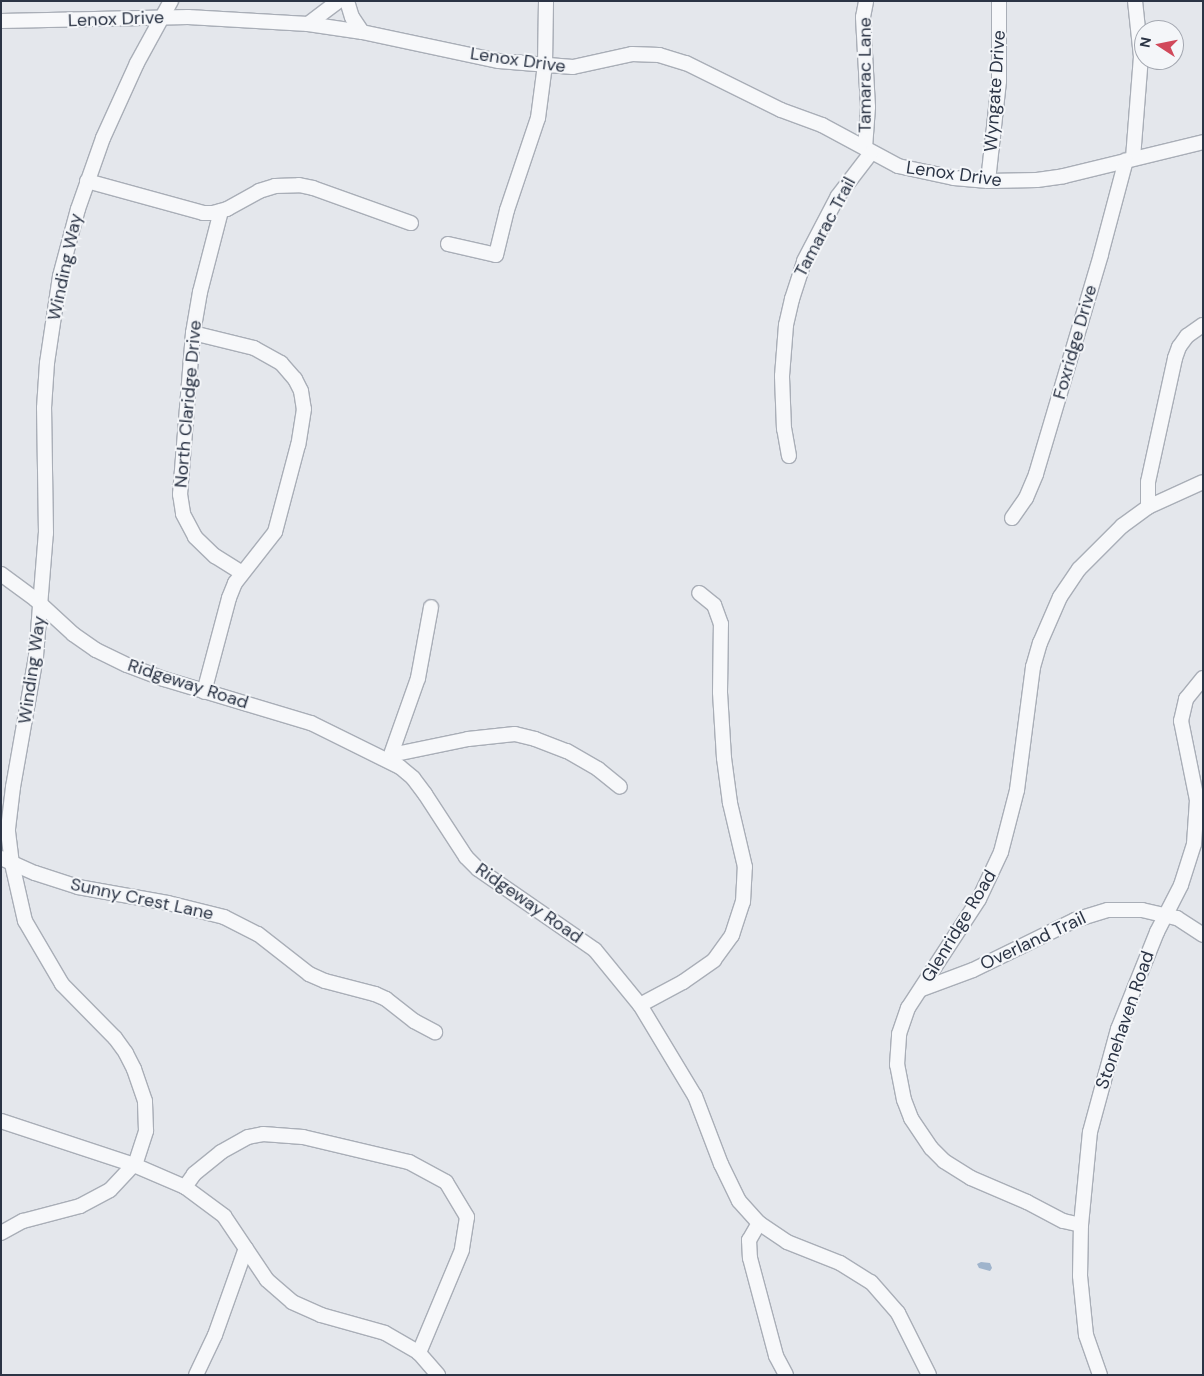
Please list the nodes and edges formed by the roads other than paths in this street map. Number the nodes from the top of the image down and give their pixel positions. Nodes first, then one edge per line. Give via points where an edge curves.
1 (172, 1) edge
2 (338, 1) edge
3 (348, 1) edge
4 (546, 1) edge
5 (866, 1) edge
6 (999, 1) edge
7 (1135, 1) edge
8 (162, 17) junction
9 (1, 21) edge
10 (308, 24) junction
11 (362, 32) junction
12 (545, 65) junction
13 (1203, 142) edge
14 (868, 151) junction
15 (1130, 159) junction
16 (87, 181) junction
17 (988, 181) junction
18 (221, 211) junction
19 (411, 223) dead end
20 (448, 244) dead end
21 (1203, 325) edge
22 (193, 333) junction
23 (789, 456) dead end
24 (1203, 482) edge
25 (1148, 507) junction
26 (1012, 518) dead end
27 (242, 573) junction
28 (1, 574) edge
29 (699, 593) dead end
30 (41, 605) junction
31 (431, 607) dead end
32 (1203, 678) edge
33 (204, 692) junction
34 (390, 757) junction
35 (620, 787) dead end
36 (7, 861) edge
37 (1166, 916) junction
38 (1203, 935) edge
39 (922, 989) junction
40 (640, 1005) junction
41 (435, 1032) dead end
42 (1, 1121) edge
43 (134, 1166) junction
44 (185, 1187) junction
45 (759, 1222) junction
46 (1081, 1225) junction
47 (1, 1233) edge
48 (246, 1248) junction
49 (419, 1353) junction
50 (196, 1375) edge
51 (438, 1375) edge
52 (786, 1375) edge
53 (929, 1375) edge
54 (1100, 1375) edge

1 - 8 street, Winding Way
2 - 10 street
3 - 11 street via 352,17
4 - 12 street
5 - 14 street, Tamarac Lane
6 - 17 street, Wyngate Drive via 999,81
7 - 15 street, Foxridge Drive via 1141,57
8 - 9 street, Lenox Drive
8 - 10 street, Lenox Drive
8 - 16 street, Winding Way via 120,98
10 - 11 street, Lenox Drive
11 - 12 street, Lenox Drive via 499,61
12 - 14 street, Lenox Drive via 582,66 632,54 665,57 781,110 822,125
12 - 20 street via 538,118 507,210 496,255
13 - 15 street, Lenox Drive
14 - 17 street, Lenox Drive via 903,168
14 - 23 street, Tamarac Trail via 838,196 804,262 794,291 786,325 782,376 783,420
15 - 17 street, Lenox Drive via 1064,176 1028,181
15 - 26 street, Foxridge Drive via 1036,474 1026,498
16 - 18 street via 202,213
16 - 30 street, Winding Way via 60,276 47,363 43,458 46,534
18 - 19 street via 258,191 299,185
18 - 22 street, North Claridge Drive
21 - 25 street via 1188,336 1175,358 1148,482
22 - 27 street, North Claridge Drive via 180,484 182,508 188,526 204,547
22 - 27 street via 268,354 291,374 301,391 304,421 276,532
24 - 25 street, Glenridge Road
25 - 39 street, Glenridge Road via 1122,526 1079,569 1048,621 1033,667 1017,790 1000,852 979,899
27 - 33 street via 229,598
28 - 30 street, Ridgeway Road
29 - 40 street via 714,605 721,624 720,692 724,758 744,857 743,902 732,935 714,960 683,982
30 - 33 street, Ridgeway Road via 59,623 96,650
30 - 36 street, Winding Way via 30,700 12,794
31 - 34 street via 418,678
32 - 37 street, Stonehaven Road via 1186,699 1181,721 1197,800 1194,844 1181,885
33 - 34 street, Ridgeway Road via 291,715
34 - 35 street via 468,739 515,734 567,751 598,769
34 - 40 street, Ridgeway Road via 413,778 466,857 478,869 595,950
36 - 41 street, Sunny Crest Lane via 78,887 168,903 224,918 258,934 310,974 380,996
36 - 43 street, Winding Way via 25,921 50,967 79,1003 115,1038 134,1069 147,1116 142,1149
37 - 38 street, Overland Trail via 1177,918
37 - 39 street, Overland Trail via 1124,909 1090,914 973,970
37 - 46 street, Stonehaven Road via 1135,985 1108,1059 1090,1132
39 - 46 street, Glenridge Road via 905,1016 897,1065 904,1100 920,1133 944,1161 964,1174 1063,1221
40 - 45 street, Ridgeway Road via 695,1096 733,1191
42 - 43 street
43 - 44 street
43 - 47 street, Winding Way via 98,1198 23,1221
44 - 48 street via 224,1216
44 - 49 street via 194,1174 221,1152 248,1137 263,1134 303,1137 409,1162 446,1182 466,1217 462,1250
45 - 52 street via 749,1240 750,1258 776,1356
45 - 53 street, Ridgeway Road via 786,1242 840,1263 871,1282 898,1313
46 - 54 street, Stonehaven Road via 1081,1305 1090,1352
48 - 49 street via 267,1280 292,1302 321,1315 385,1333
48 - 50 street via 215,1335
49 - 51 street

